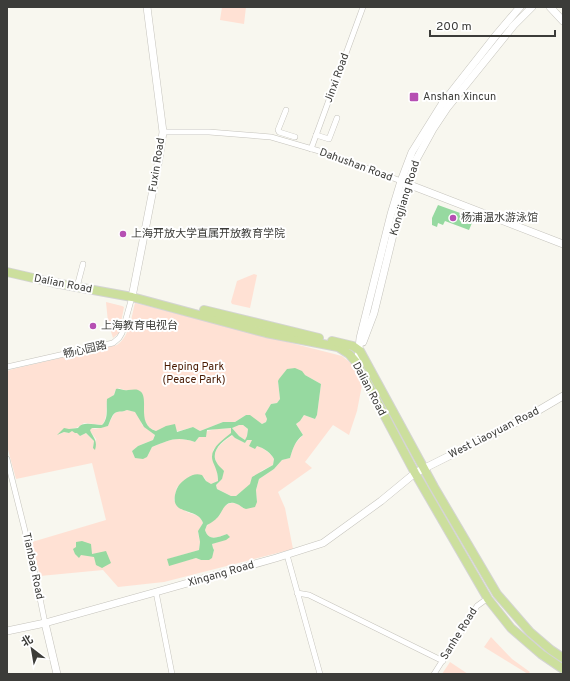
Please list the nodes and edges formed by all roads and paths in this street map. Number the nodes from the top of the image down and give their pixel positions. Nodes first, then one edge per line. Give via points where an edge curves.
1 (148, 7) edge
2 (362, 7) edge
3 (520, 7) edge
4 (532, 7) edge
5 (550, 7) edge
6 (563, 21) edge
7 (286, 110) dead end
8 (337, 118) dead end
9 (162, 132) junction
10 (316, 135) junction
11 (295, 138) dead end
12 (311, 149) junction
13 (401, 181) junction
14 (409, 184) junction
15 (563, 244) edge
16 (83, 264) dead end
17 (7, 267) edge
18 (7, 272) edge
19 (78, 283) junction
20 (132, 295) junction
21 (360, 351) junction
22 (356, 362) junction
23 (7, 367) edge
24 (563, 396) edge
25 (7, 459) edge
26 (424, 469) junction
27 (414, 473) junction
28 (287, 555) junction
29 (156, 592) junction
30 (297, 593) junction
31 (488, 598) junction
32 (45, 623) junction
33 (7, 631) edge
34 (563, 658) edge
35 (443, 661) junction
36 (563, 670) edge
37 (58, 674) edge
38 (172, 674) edge
39 (320, 674) edge
40 (434, 674) edge

1 - 9 street, Fuxin Road
2 - 10 street, Jinxi Road
3 - 13 street, Kongjiang Road via 476,56 429,123 412,152
4 - 14 street, Kongjiang Road via 514,25 432,129 416,160
5 - 6 street
7 - 11 street via 278,130
8 - 10 street via 329,139
9 - 12 street, Dahushan Road via 209,132 271,138
9 - 20 street, Fuxin Road
10 - 12 street, Jinxi Road
12 - 13 street, Dahushan Road
13 - 14 street, Dahushan Road
13 - 21 street, Kongjiang Road via 360,338
14 - 15 street, Dahushan Road
14 - 21 street, Kongjiang Road via 402,202 374,313
16 - 19 street
17 - 19 main road, Dalian Road
18 - 20 main road, Dalian Road via 55,283
19 - 20 main road, Dalian Road
20 - 21 main road, Dalian Road via 347,344
20 - 22 main road, Dalian Road via 266,333 338,347
20 - 23 street, 畅心园路 via 122,333 113,343
21 - 22 street, Kongjiang Road
21 - 26 main road, Dalian Road
22 - 27 main road, Dalian Road
24 - 26 street, West Liaoyuan Road
25 - 32 street, Tianbao Road
26 - 27 street, West Liaoyuan Road
26 - 34 main road, Dalian Road via 497,594 530,632
27 - 28 street, Xingang Road via 333,537
27 - 31 main road, Dalian Road
28 - 29 street, Xingang Road
28 - 30 street
29 - 32 street, Xingang Road
29 - 38 street
30 - 35 street via 309,595
30 - 39 street
31 - 35 street, Sanhe Road via 477,606
31 - 36 main road, Dalian Road via 511,628
32 - 33 street, Xingang Road
32 - 37 street, Tianbao Road
35 - 40 street, Sanhe Road

